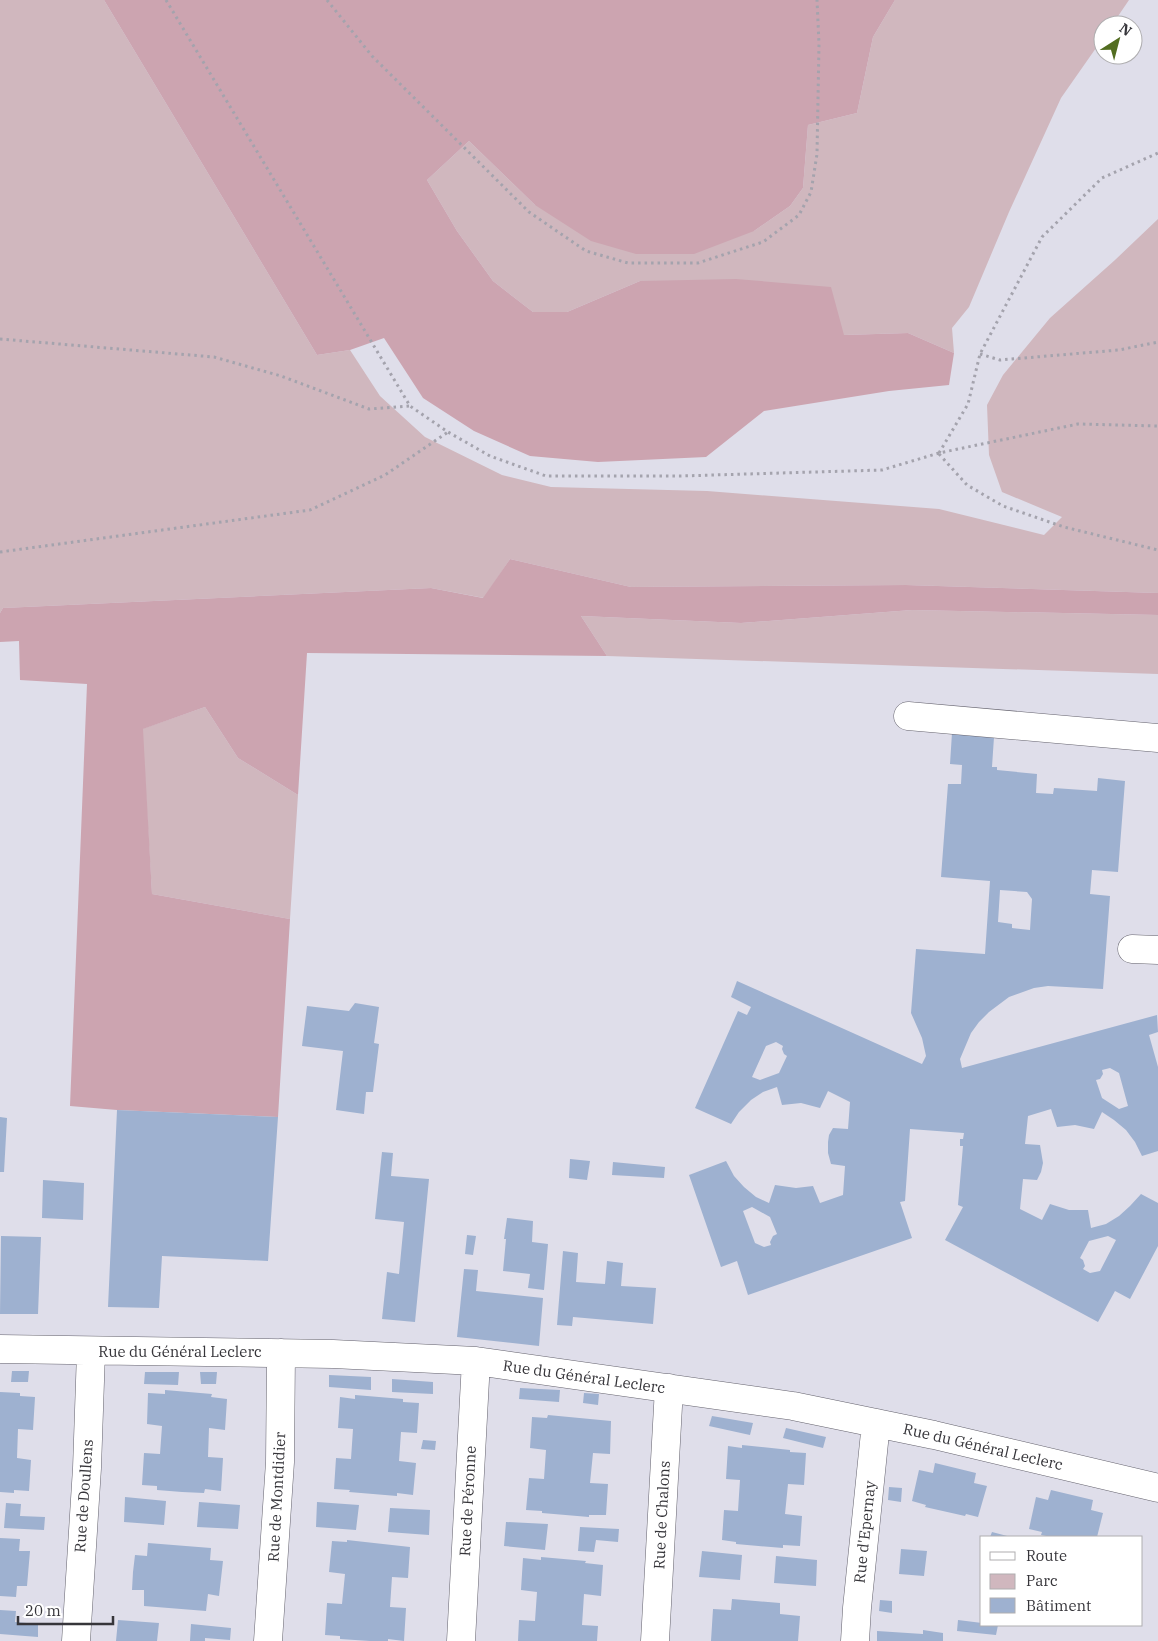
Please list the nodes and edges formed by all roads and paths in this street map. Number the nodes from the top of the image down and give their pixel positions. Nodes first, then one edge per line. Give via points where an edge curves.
1 (166, 0) edge
2 (326, 0) edge
3 (816, 0) edge
4 (1158, 153) edge
5 (0, 339) edge
6 (1158, 342) edge
7 (980, 354) junction
8 (410, 406) junction
9 (1158, 426) edge
10 (448, 432) junction
11 (939, 453) junction
12 (1158, 550) edge
13 (0, 552) edge
14 (908, 716) dead end
15 (1158, 738) edge
16 (0, 1349) edge
17 (92, 1352) junction
18 (281, 1353) junction
19 (476, 1362) junction
20 (669, 1388) junction
21 (876, 1423) junction
22 (1158, 1488) edge
23 (76, 1641) edge
24 (268, 1641) edge
25 (461, 1641) edge
26 (655, 1641) edge
27 (855, 1641) edge

1 - 8 path
2 - 3 path via 372,56 528,212 586,250 628,262 698,263 763,242 799,215 811,192 817,154 819,44
4 - 7 path via 1102,178 1042,237
5 - 8 path via 214,357 281,376 369,409
6 - 7 path via 1119,350 1000,360
7 - 11 path via 968,404
8 - 10 path
9 - 11 path via 1078,424
10 - 11 path via 490,456 546,476 882,470
10 - 13 path via 385,474 310,510
11 - 12 path via 968,486 1004,506 1064,527
14 - 15 street
16 - 17 street, Rue du Général Leclerc
17 - 18 street, Rue du Général Leclerc
17 - 23 street, Rue de Doullens
18 - 19 street, Rue du Général Leclerc
18 - 24 street, Rue de Montdidier via 280,1462
19 - 20 street, Rue du Général Leclerc
19 - 25 street, Rue de Péronne
20 - 21 street, Rue du Général Leclerc via 792,1406
20 - 26 street, Rue de Chalons
21 - 22 street, Rue du Général Leclerc
21 - 27 street, Rue d'Epernay

